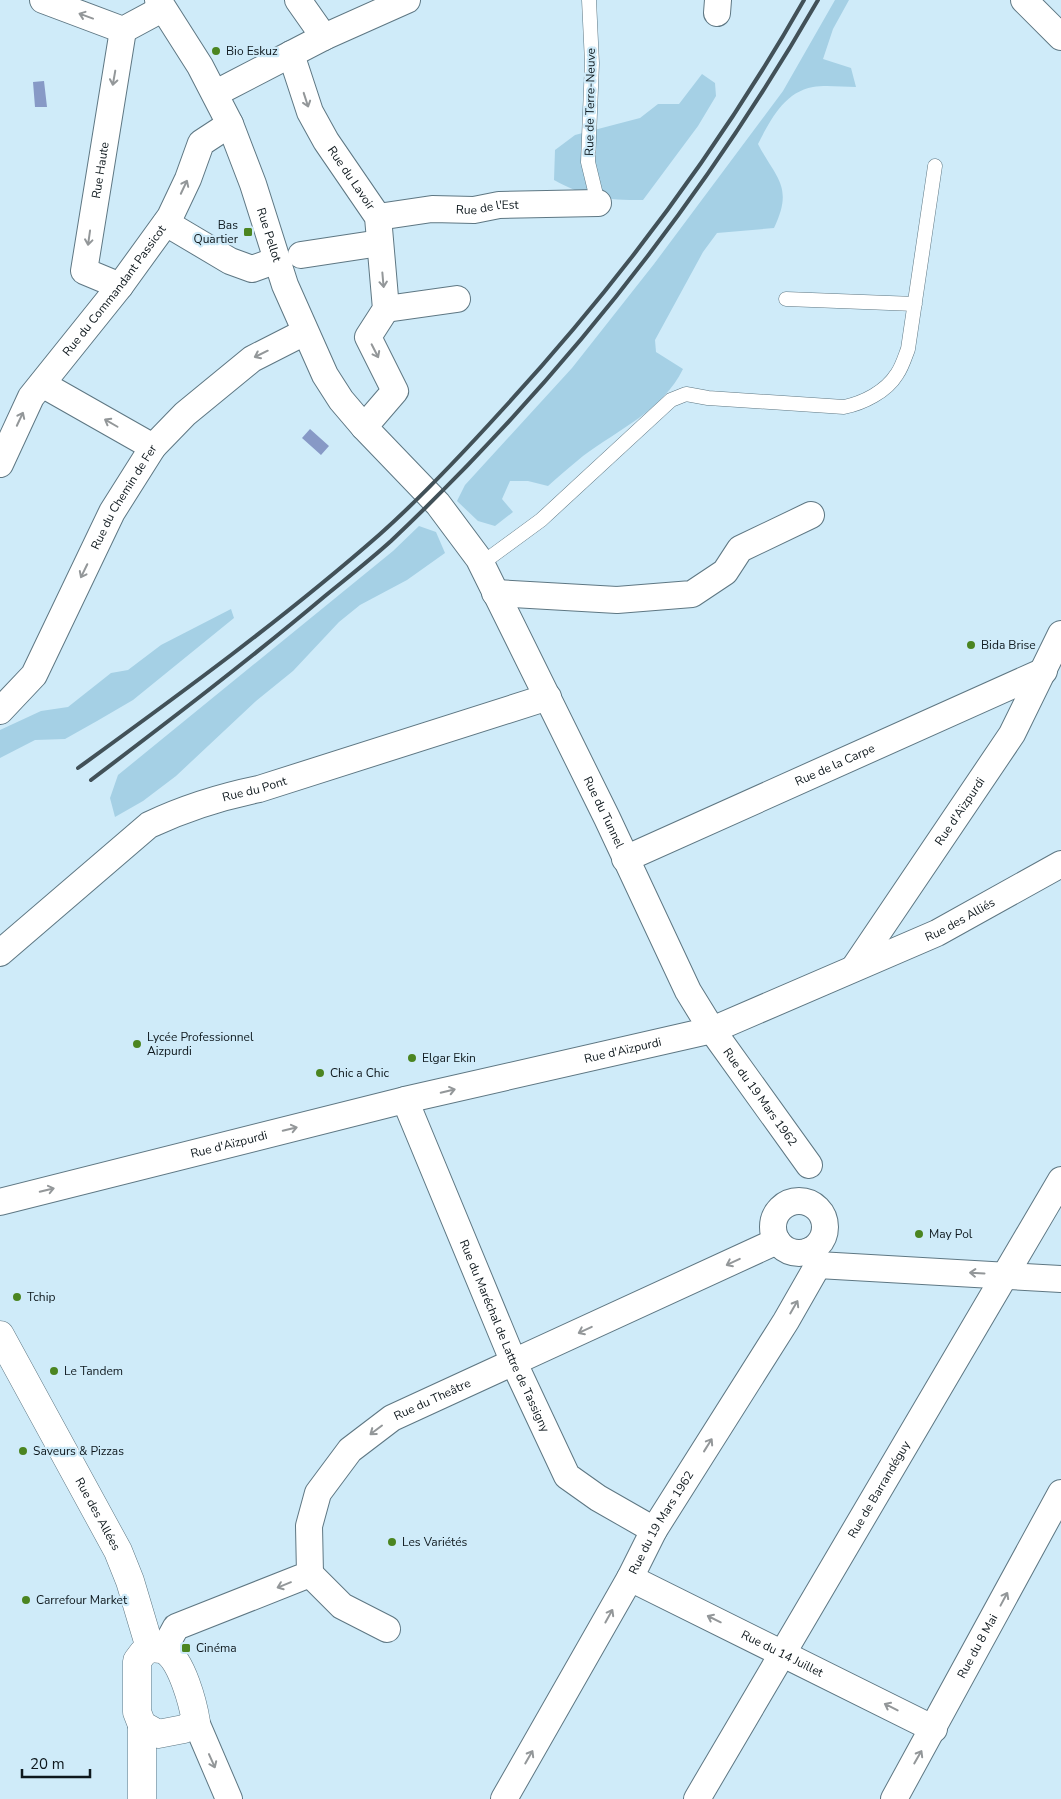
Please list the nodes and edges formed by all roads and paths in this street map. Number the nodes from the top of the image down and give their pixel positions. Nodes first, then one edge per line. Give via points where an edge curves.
1 (43, 0) edge
2 (298, 0) edge
3 (407, 0) edge
4 (589, 0) edge
5 (1024, 0) edge
6 (160, 5) edge
7 (123, 30) junction
8 (324, 37) junction
9 (1061, 37) edge
10 (291, 54) junction
11 (216, 93) junction
12 (230, 124) junction
13 (935, 166) dead end
14 (598, 203) joint
15 (378, 217) junction
16 (166, 223) junction
17 (380, 243) junction
18 (289, 258) junction
19 (120, 286) junction
20 (457, 299) dead end
21 (786, 299) dead end
22 (915, 304) junction
23 (386, 309) junction
24 (305, 332) junction
25 (42, 384) junction
26 (364, 427) junction
27 (153, 447) junction
28 (395, 461) joint
29 (0, 464) edge
30 (811, 516) dead end
31 (481, 564) junction
32 (495, 593) junction
33 (1061, 634) edge
34 (1044, 670) junction
35 (548, 697) junction
36 (0, 711) edge
37 (625, 859) junction
38 (1061, 864) edge
39 (0, 953) edge
40 (854, 968) junction
41 (712, 1030) junction
42 (405, 1100) junction
43 (1061, 1180) edge
44 (0, 1202) edge
45 (808, 1205) junction
46 (777, 1241) junction
47 (813, 1258) junction
48 (1007, 1275) junction
49 (1061, 1280) edge
50 (0, 1335) edge
51 (514, 1363) junction
52 (1061, 1493) edge
53 (654, 1530) junction
54 (310, 1574) junction
55 (630, 1578) junction
56 (387, 1629) dead end
57 (159, 1641) junction
58 (784, 1652) junction
59 (196, 1722) junction
60 (150, 1729) junction
61 (934, 1729) junction
62 (142, 1799) edge
63 (229, 1799) edge
64 (504, 1799) edge
65 (698, 1799) edge
66 (894, 1799) edge

7 -> 1 street
2 - 8 street
3 - 8 street
4 - 14 lane, Rue de Terre-Neuve via 592,63 588,162
5 - 9 street
6 - 7 street
6 - 11 street, Rue Pellot
7 -> 19 street, Rue Haute via 84,271
8 - 10 street
10 - 11 street
10 -> 15 street, Rue du Lavoir via 310,112
11 - 12 street, Rue Pellot
16 -> 12 street, Rue du Commandant Passicot via 188,179 201,143
12 - 18 street, Rue Pellot via 253,184
13 - 22 lane
14 - 15 street, Rue de l'Est via 499,205 474,210 432,209
15 - 17 street, Rue du Lavoir
16 - 18 street via 230,261 252,269
16 - 19 street, Rue du Commandant Passicot
17 - 18 street
17 -> 23 street, Rue du Lavoir
18 - 24 street, Rue Pellot
19 - 25 street, Rue du Commandant Passicot
20 - 23 street
21 - 22 lane
22 - 31 lane via 908,348 897,374 862,403 844,407 686,394 672,400 541,520
23 -> 26 street via 368,338 395,391
24 - 26 street, Rue Pellot via 341,400
24 -> 27 street, Rue du Chemin de Fer via 252,359 185,414
27 -> 25 street
29 -> 25 street, Rue du Commandant Passicot via 31,397
26 - 28 street, Rue Pellot
27 -> 36 street, Rue du Chemin de Fer via 112,512 34,675
28 - 31 street, Rue du Tunnel via 438,504
30 - 32 street via 740,549 725,572 692,594 616,600
31 - 32 street, Rue du Tunnel
32 - 35 street, Rue du Tunnel
33 - 34 street, Rue d'Aïzpurdi
34 - 37 street, Rue de la Carpe
34 - 40 street, Rue d'Aïzpurdi via 1012,734
35 - 37 street, Rue du Tunnel
35 - 39 street, Rue du Pont via 259,789 214,799 149,824
37 - 41 street, Rue du Tunnel via 688,991
38 - 40 street, Rue des Alliés via 937,933
40 - 41 street, Rue d'Aïzpurdi
42 -> 41 street, Rue d'Aïzpurdi
41 - 45 street, Rue du 19 Mars 1962 via 809,1165 815,1184
44 -> 42 street, Rue d'Aïzpurdi
42 - 51 street, Rue du Maréchal de Lattre de Tassigny
43 - 48 street, Rue de Barrandéguy
45 - 46 street via 781,1208 773,1224
45 - 47 street via 824,1220 825,1228
46 - 47 street via 789,1251
46 -> 51 street, Rue du Theâtre
48 -> 47 street
53 -> 47 street, Rue du 19 Mars 1962 via 786,1321
48 - 49 street
48 - 58 street, Rue de Barrandéguy
50 - 57 street, Rue des Allées via 118,1551
51 - 53 street, Rue du Maréchal de Lattre de Tassigny via 567,1476
51 -> 54 street, Rue du Theâtre via 392,1418 350,1450 318,1493 309,1526
61 -> 52 street, Rue du 8 Mai
53 - 55 street, Rue du 19 Mars 1962
54 - 56 street via 342,1606
54 -> 57 street
58 -> 55 street, Rue du 14 Juillet
64 -> 55 street, Rue du 19 Mars 1962
57 - 59 street, Rue des Allées via 172,1657 184,1682
57 - 60 street via 137,1661 137,1712
61 -> 58 street, Rue du 14 Juillet
58 - 65 street, Rue de Barrandéguy
59 - 60 street via 184,1729
59 -> 63 street
60 - 62 street via 142,1766
66 -> 61 street, Rue du 8 Mai

